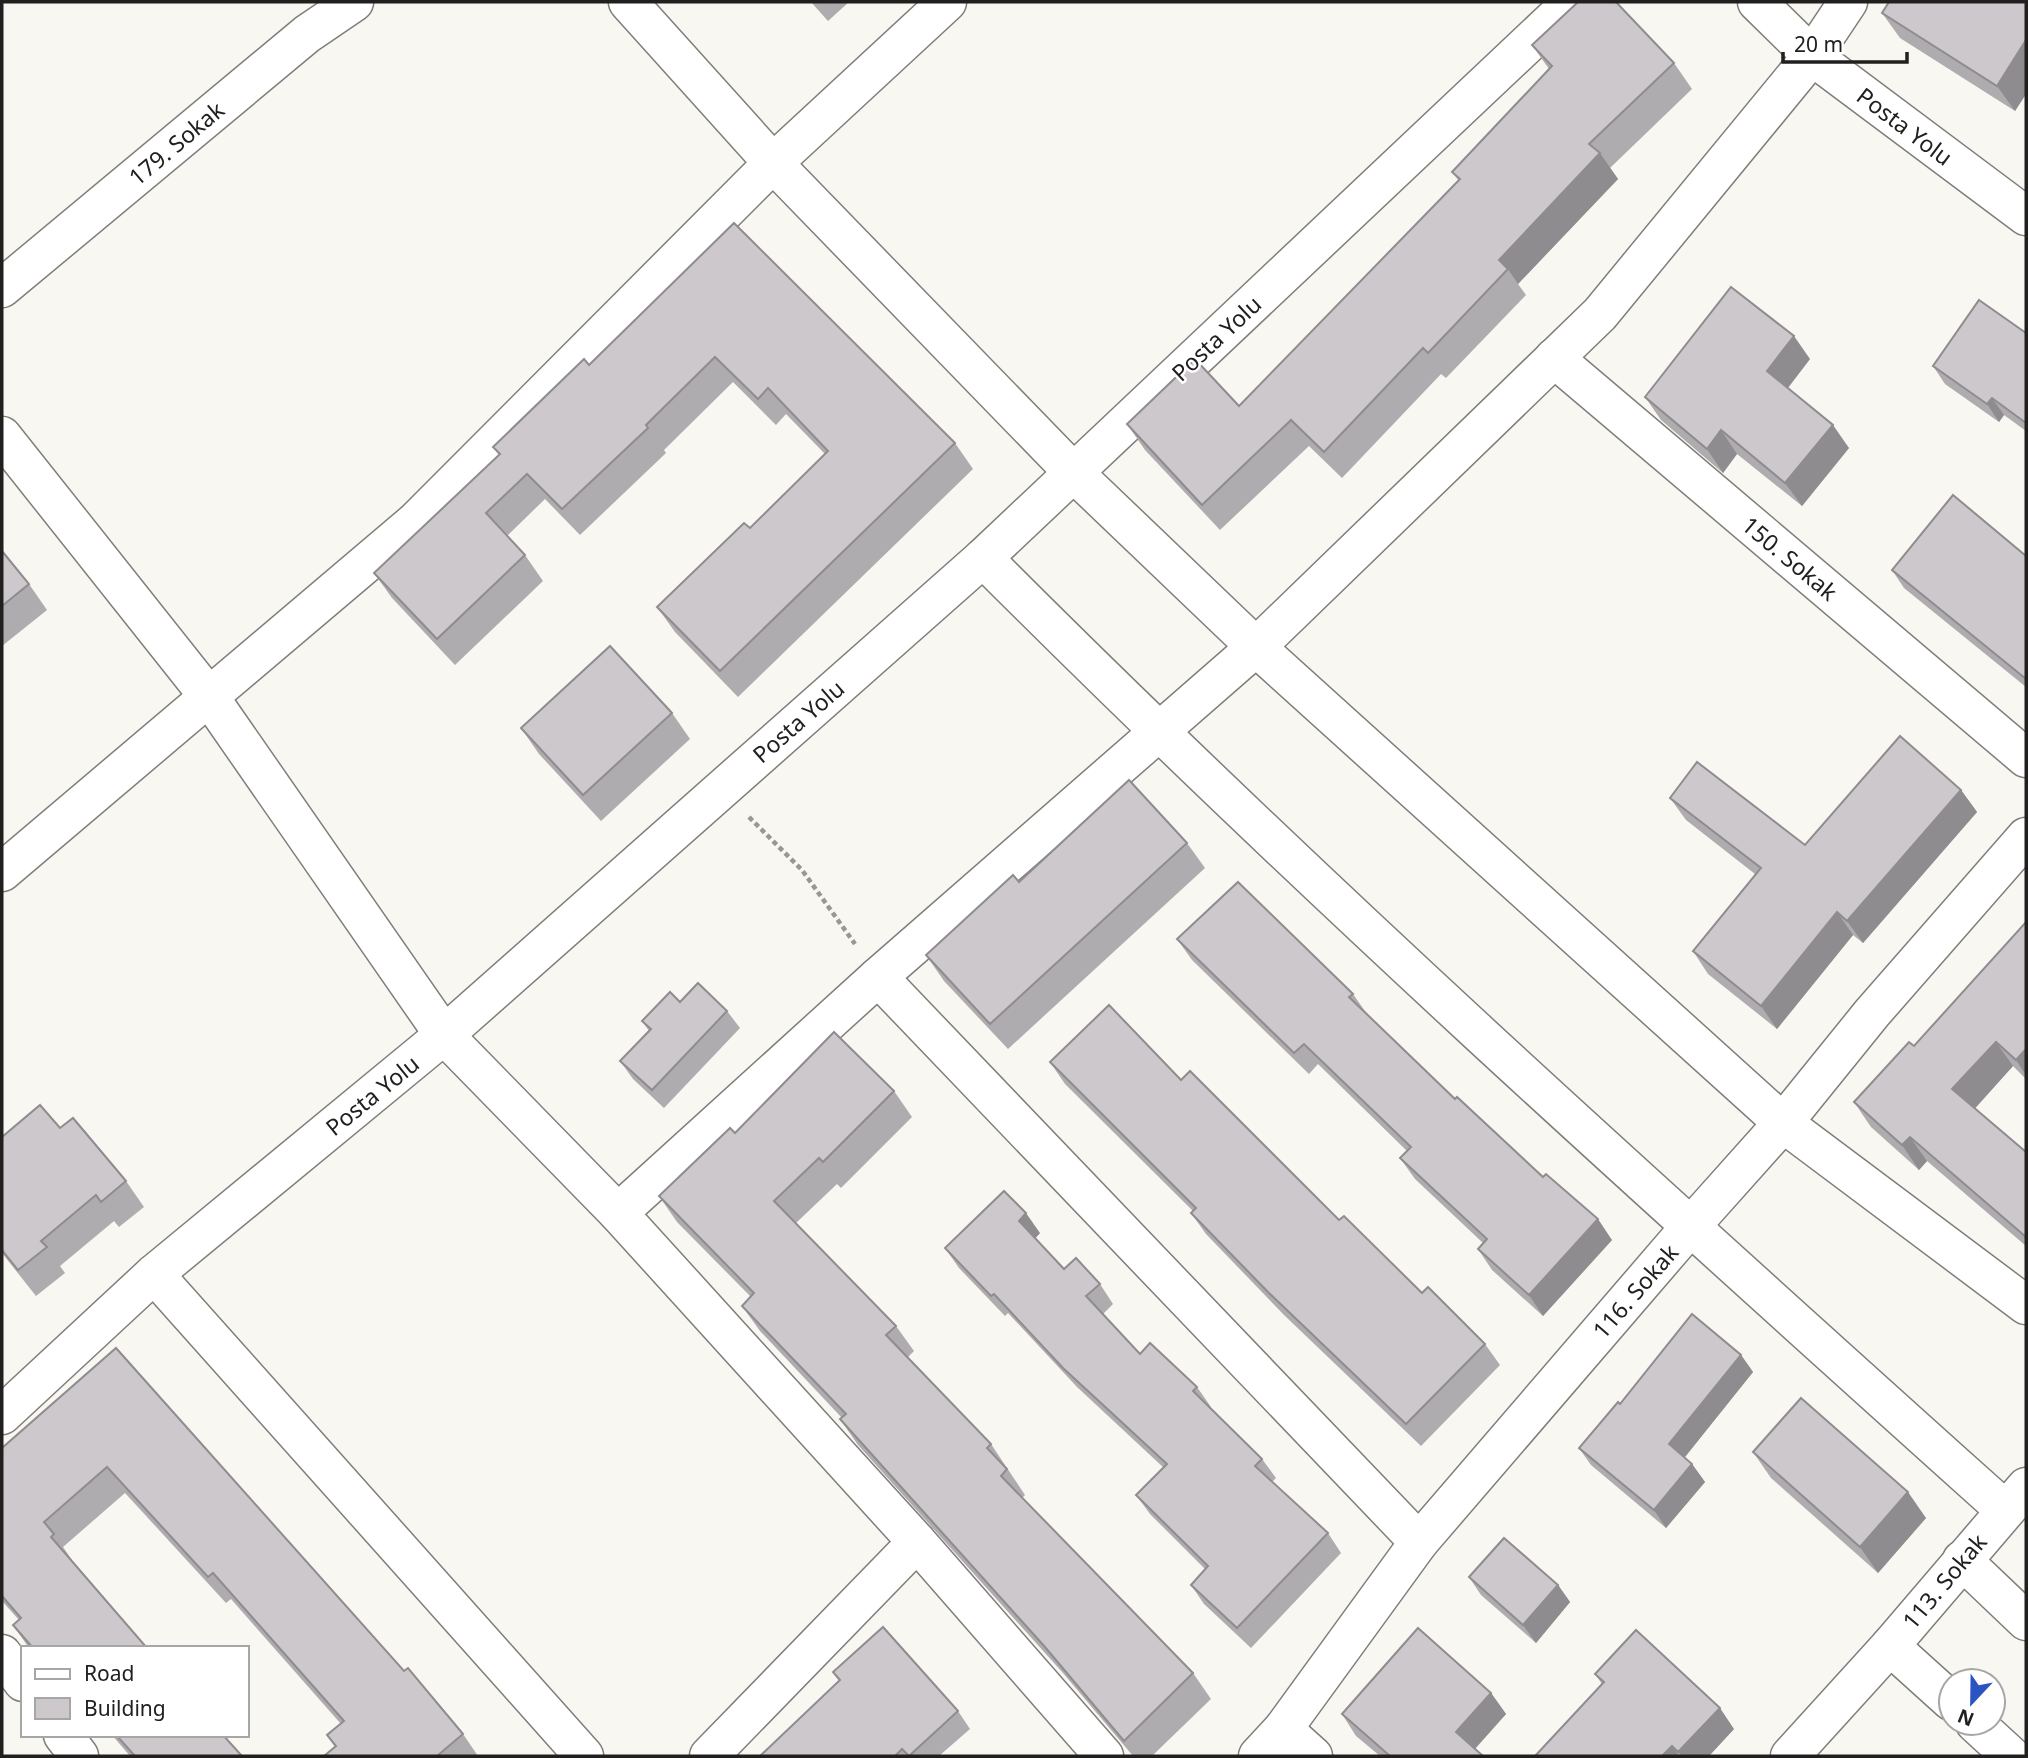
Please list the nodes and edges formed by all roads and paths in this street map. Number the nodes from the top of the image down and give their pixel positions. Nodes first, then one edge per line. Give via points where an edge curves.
1 (354, 2) edge
2 (628, 2) edge
3 (947, 2) edge
4 (1572, 2) edge
5 (1757, 2) edge
6 (1848, 2) edge
7 (1812, 56) junction
8 (773, 163) junction
9 (2026, 216) edge
10 (2, 288) edge
11 (1553, 358) junction
12 (2, 436) edge
13 (1073, 472) junction
14 (983, 558) junction
15 (1256, 647) junction
16 (210, 698) junction
17 (1158, 734) junction
18 (2026, 758) edge
19 (721, 789) junction
20 (2026, 836) edge
21 (2, 872) edge
22 (878, 976) junction
23 (444, 1035) junction
24 (1783, 1123) junction
25 (618, 1213) junction
26 (1690, 1227) junction
27 (154, 1274) junction
28 (2026, 1305) edge
29 (2, 1415) edge
30 (2016, 1499) edge
31 (917, 1542) junction
32 (1419, 1542) junction
33 (1962, 1560) junction
34 (2026, 1621) edge
35 (1890, 1646) junction
36 (2, 1654) edge
37 (21, 1679) edge
38 (1937, 1689) edge
39 (65, 1737) edge
40 (1990, 1737) edge
41 (1270, 1742) edge
42 (573, 1752) edge
43 (79, 1756) edge
44 (709, 1756) edge
45 (1104, 1756) edge
46 (1313, 1756) edge
47 (1790, 1756) edge
48 (2011, 1756) edge

1 - 10 street, 179. Sokak via 307,34
2 - 8 street
3 - 8 street
4 - 13 street, Posta Yolu
5 - 7 street, Posta Yolu
6 - 7 street
7 - 9 street, Posta Yolu
7 - 11 street via 1600,314
8 - 13 street
8 - 16 street via 416,521
11 - 15 street
11 - 18 street, 150. Sokak
12 - 16 street
13 - 14 street, Posta Yolu
13 - 15 street
14 - 17 street
14 - 19 street, Posta Yolu
15 - 17 street
15 - 24 street
16 - 21 street
16 - 23 street
17 - 22 street
17 - 26 street
19 - 22 path via 802,870
19 - 23 street, Posta Yolu
20 - 24 street, 116. Sokak
22 - 25 street
22 - 32 street
23 - 25 street
23 - 27 street, Posta Yolu
24 - 26 street, 116. Sokak
24 - 28 street
25 - 31 street
26 - 30 street
26 - 32 street, 116. Sokak
27 - 29 street, Posta Yolu
27 - 42 street
30 - 33 street, 113. Sokak
31 - 44 street
31 - 45 street
32 - 41 street, 116. Sokak
33 - 34 street
33 - 35 street, 113. Sokak
35 - 38 street, 113. Sokak
35 - 47 street
36 - 37 street
39 - 43 street
40 - 48 street
41 - 46 street

